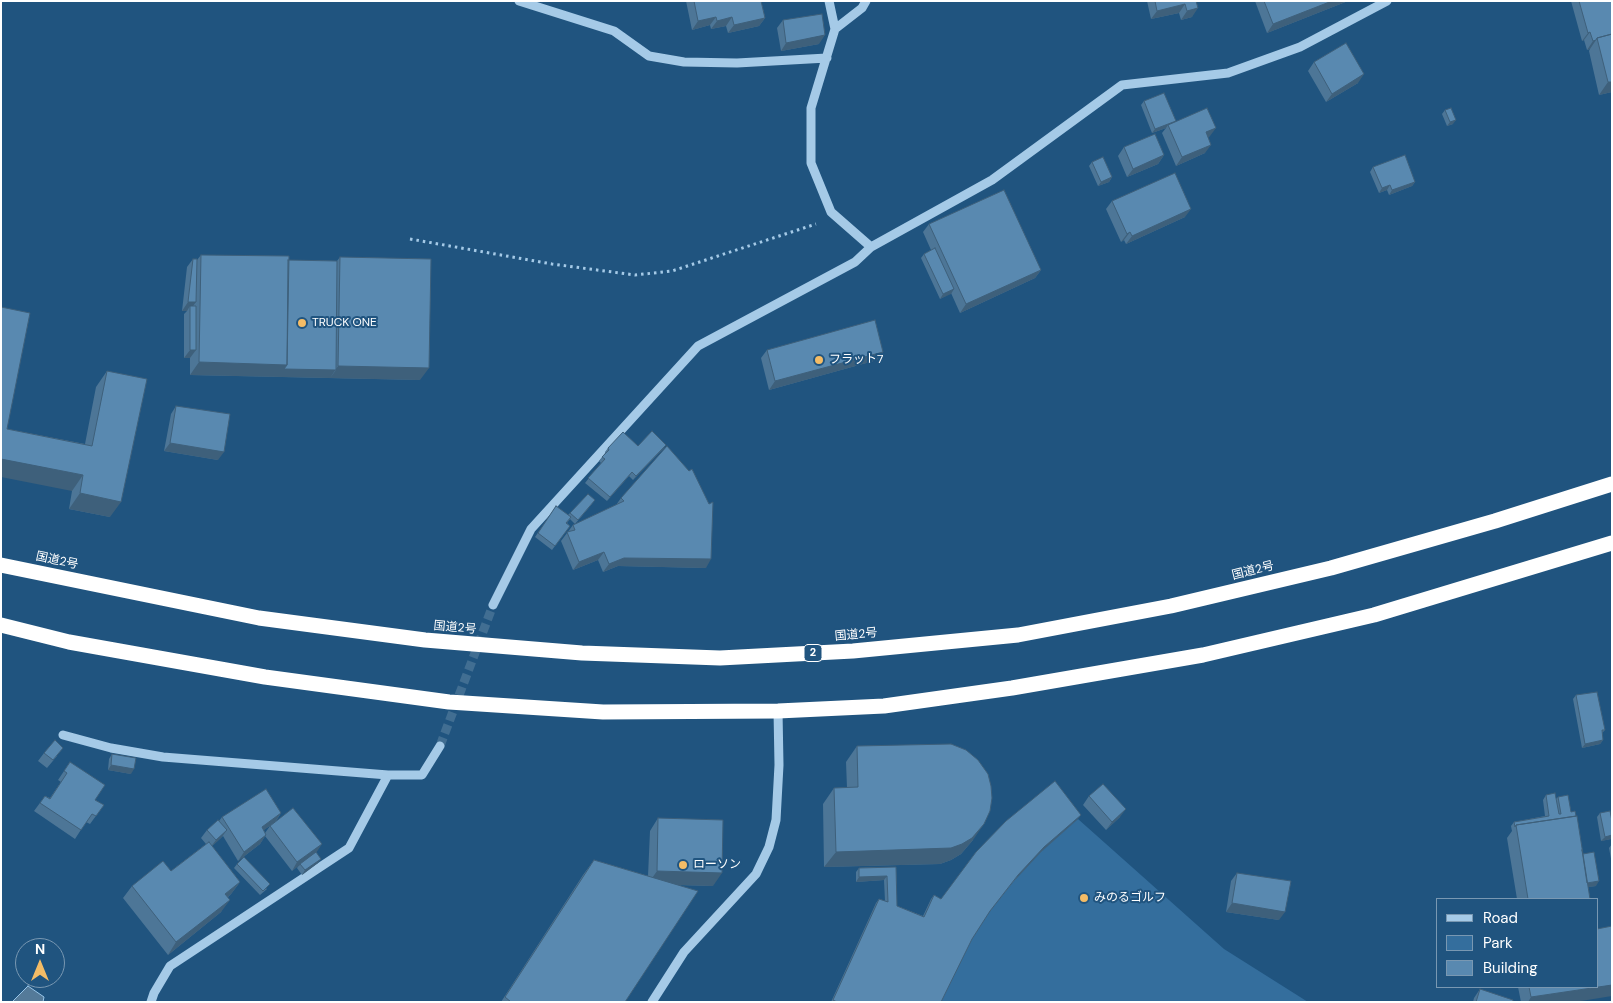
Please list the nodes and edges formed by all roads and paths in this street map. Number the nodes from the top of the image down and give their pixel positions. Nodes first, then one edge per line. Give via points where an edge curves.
1 (519, 1) edge
2 (829, 1) edge
3 (866, 1) edge
4 (1387, 1) edge
5 (835, 29) junction
6 (826, 58) junction
7 (837, 217) junction
8 (410, 239) dead end
9 (871, 247) junction
10 (1612, 484) edge
11 (1612, 543) edge
12 (1, 565) edge
13 (492, 605) tunnel mouth
14 (1, 625) edge
15 (778, 711) junction
16 (63, 735) dead end
17 (440, 746) tunnel mouth
18 (388, 775) junction
19 (151, 1002) edge
20 (652, 1002) edge

1 - 6 street via 614,31 649,56 684,62 737,63
2 - 5 street
3 - 5 street via 862,8
4 - 9 street via 1300,47 1228,73 1122,85 992,180
5 - 6 street
6 - 7 street via 811,108 811,162
7 - 8 path via 672,271 635,275
7 - 9 street
9 - 13 street via 855,262 698,346 531,529
10 - 12 highway, 国道2号 / 2 via 1340,565 1171,606 1018,635 853,651 720,658 582,653 425,640 259,618
11 - 15 highway via 1374,615 1203,655 884,706
14 - 15 highway via 69,642 265,677 449,702 603,712
15 - 20 street via 776,820 769,847 756,874 684,952
16 - 18 street via 111,748 163,756
17 - 18 street via 422,775
18 - 19 street via 349,848 170,966

